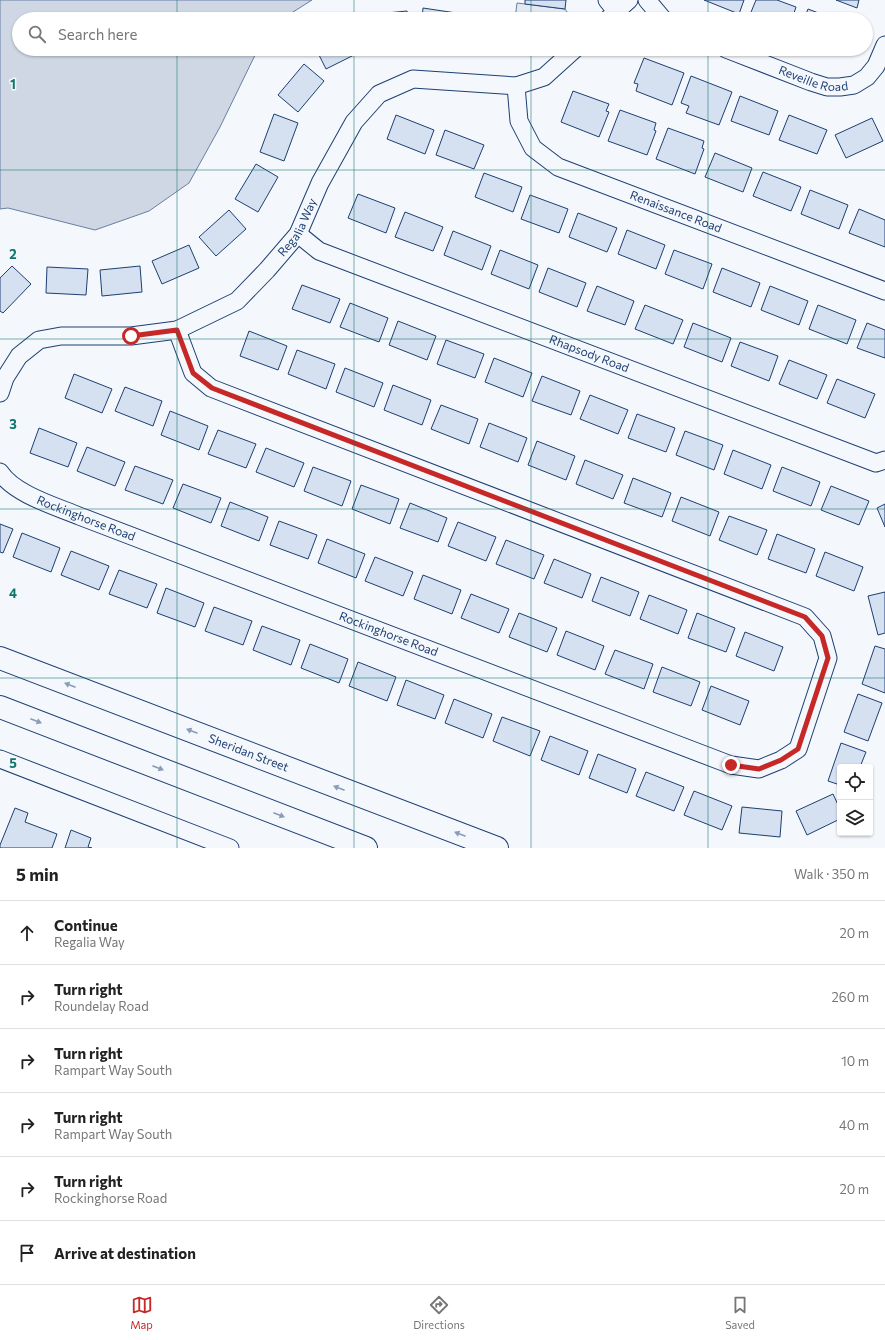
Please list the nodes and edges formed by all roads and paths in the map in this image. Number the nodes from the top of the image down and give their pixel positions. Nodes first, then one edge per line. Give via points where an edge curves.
1 (629, 0) edge
2 (647, 0) edge
3 (610, 10) edge
4 (657, 12) edge
5 (885, 45) edge
6 (567, 56) edge
7 (744, 56) edge
8 (516, 86) junction
9 (298, 234) junction
10 (885, 291) edge
11 (177, 330) junction
12 (0, 393) edge
13 (885, 460) edge
14 (1, 474) edge
15 (0, 658) edge
16 (0, 708) edge
17 (0, 759) edge
18 (230, 848) edge
19 (366, 848) edge
20 (497, 848) edge

1 - 3 street
2 - 4 street
5 - 7 street, Reveille Road via 876,66 866,77 854,85 840,87 827,87
6 - 8 street, Regalia Way via 544,77
8 - 9 street, Regalia Way via 413,79 380,94 354,122 320,183
8 - 10 street, Renaissance Road via 519,121 533,148 558,167
9 - 11 street, Regalia Way via 268,270 237,301
9 - 13 street, Rhapsody Road via 319,251 876,463
11 - 12 street, Regalia Way via 131,336 61,336 39,340 19,356 5,378
11 - 14 street, Rockinghorse Road via 193,373 212,388 805,617 822,636 828,658 798,749 781,760 759,769 731,765 79,516 22,492
20 -> 15 main road, Sheridan Street
16 -> 19 main road
17 - 18 street

